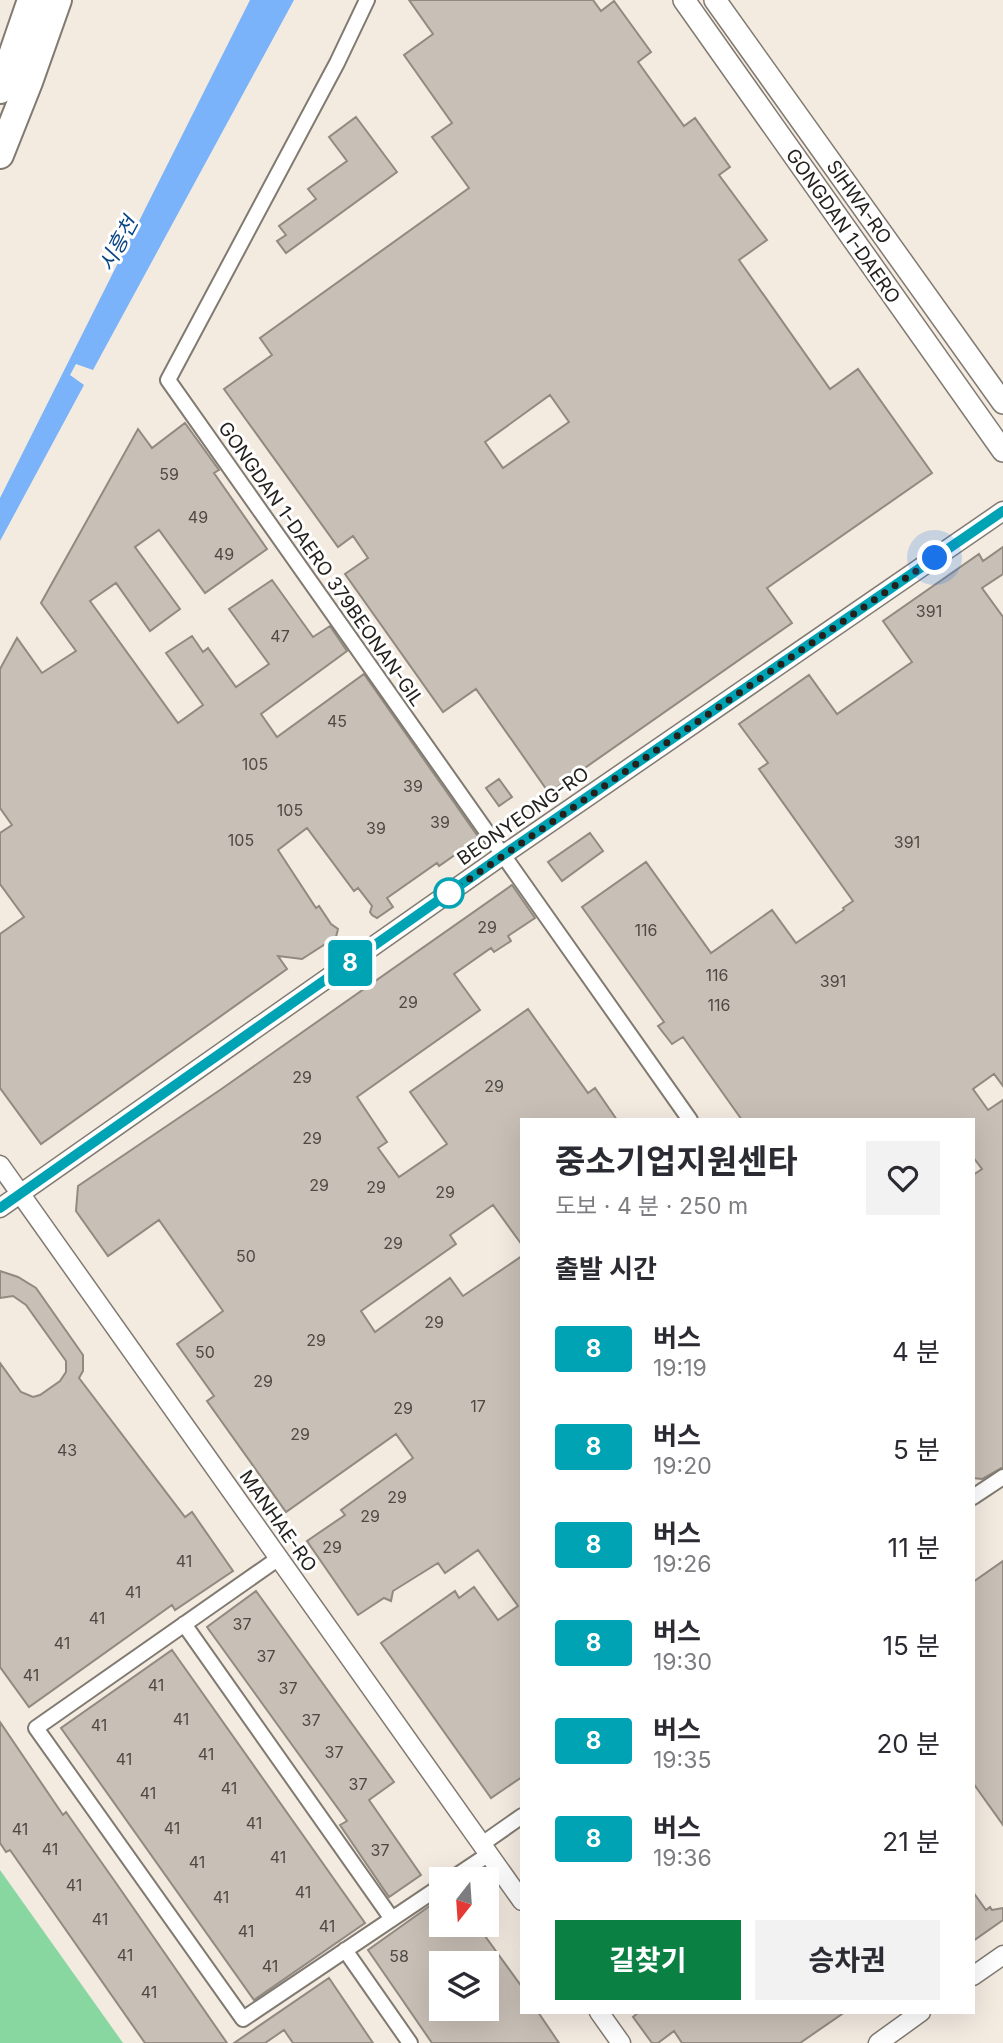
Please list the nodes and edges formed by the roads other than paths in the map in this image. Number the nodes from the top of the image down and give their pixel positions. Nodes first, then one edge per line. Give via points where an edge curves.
1 (32, 0) edge
2 (58, 0) edge
3 (366, 0) edge
4 (684, 0) edge
5 (715, 0) edge
6 (0, 90) edge
7 (0, 155) edge
8 (1003, 403) edge
9 (1003, 451) edge
10 (1003, 511) edge
11 (503, 855) junction
12 (689, 1118) edge
13 (0, 1165) edge
14 (20, 1194) junction
15 (0, 1208) edge
16 (1003, 1477) edge
17 (975, 1496) edge
18 (279, 1558) junction
19 (184, 1624) junction
20 (520, 1818) edge
21 (485, 1849) junction
22 (465, 1867) edge
23 (429, 1894) edge
24 (520, 1898) edge
25 (391, 1919) junction
26 (345, 1950) junction
27 (1003, 1955) edge
28 (975, 1975) edge
29 (600, 2014) edge
30 (918, 2014) edge
31 (410, 2043) edge
32 (621, 2043) edge
33 (878, 2043) edge

1 - 6 highway
2 - 7 highway
3 - 11 street, GONGDAN 1-DAERO 379BEONAN-GIL via 168,380
4 - 9 main road, GONGDAN 1-DAERO
5 - 8 main road, SIHWA-RO
10 - 11 street, BEONYEONG-RO
11 - 12 street, GONGDAN 1-DAERO 379BEONAN-GIL
11 - 14 street, BEONYEONG-RO
13 - 14 street, MANHAE-RO
14 - 15 street, BEONYEONG-RO
14 - 18 street, MANHAE-RO
16 - 17 street
18 - 19 street
18 - 21 street, MANHAE-RO
19 - 25 street
19 - 26 street via 36,1728 243,2019
20 - 21 street
21 - 22 street
21 - 24 street, MANHAE-RO
23 - 25 street
25 - 26 street
26 - 31 street
27 - 28 street
29 - 32 street
30 - 33 street

